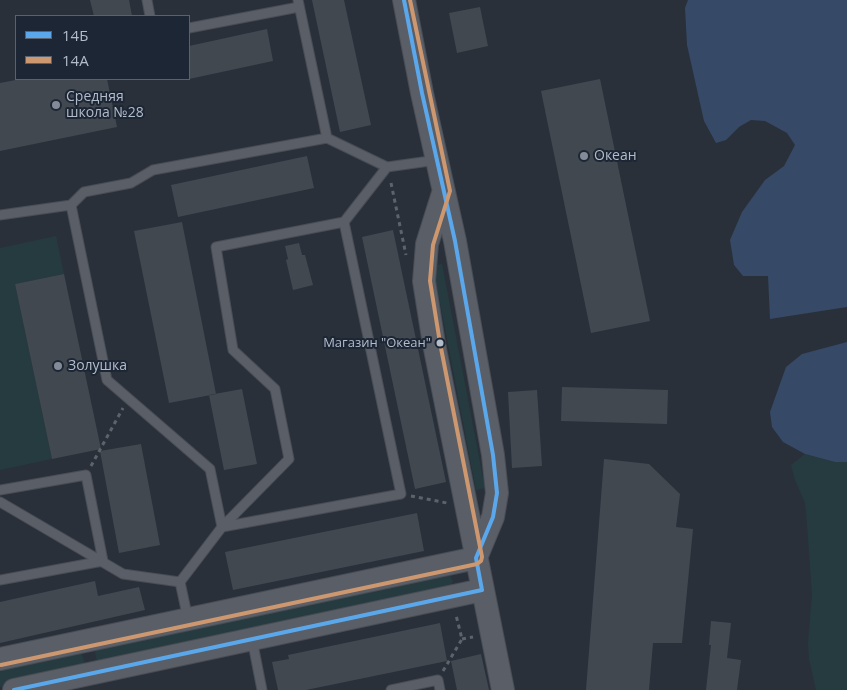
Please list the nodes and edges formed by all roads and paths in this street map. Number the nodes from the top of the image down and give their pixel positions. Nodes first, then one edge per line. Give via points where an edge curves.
1 (147, 0) edge
2 (404, 0) edge
3 (299, 3) edge
4 (150, 15) edge
5 (190, 28) edge
6 (327, 138) junction
7 (437, 160) junction
8 (388, 167) junction
9 (444, 192) junction
10 (71, 205) junction
11 (0, 215) edge
12 (344, 222) junction
13 (406, 257) dead end
14 (128, 398) junction
15 (86, 475) junction
16 (0, 490) edge
17 (401, 494) junction
18 (0, 502) edge
19 (456, 505) dead end
20 (222, 527) junction
21 (476, 558) junction
22 (103, 561) junction
23 (0, 580) edge
24 (180, 582) junction
25 (482, 590) junction
26 (455, 611) dead end
27 (188, 619) junction
28 (252, 639) junction
29 (0, 659) edge
30 (438, 680) junction
31 (14, 690) edge
32 (262, 690) edge
33 (391, 690) edge
34 (440, 690) edge
35 (503, 690) edge

1 - 4 lane
2 - 7 street
3 - 5 lane
3 - 6 lane
6 - 8 lane
6 - 10 lane via 152,170 131,183 84,192
7 - 8 lane
7 - 9 street
8 - 12 lane
8 - 13 path
9 - 21 street via 427,244 424,281
9 - 21 street via 478,361 497,494
10 - 11 lane
10 - 14 lane via 107,380
12 - 17 lane
12 - 20 lane via 216,247 234,350 275,389 289,459
14 - 15 path
14 - 20 lane via 210,469
15 - 16 lane
15 - 22 lane
17 - 19 path
17 - 20 lane
18 - 22 lane
20 - 24 lane
21 - 25 street
21 - 27 street
22 - 23 lane
22 - 24 lane via 123,574
24 - 27 lane
25 - 28 street
25 - 35 street
26 - 30 path via 462,639
27 - 29 street
28 - 31 street via 82,679
28 - 32 lane
30 - 33 lane
30 - 34 lane

